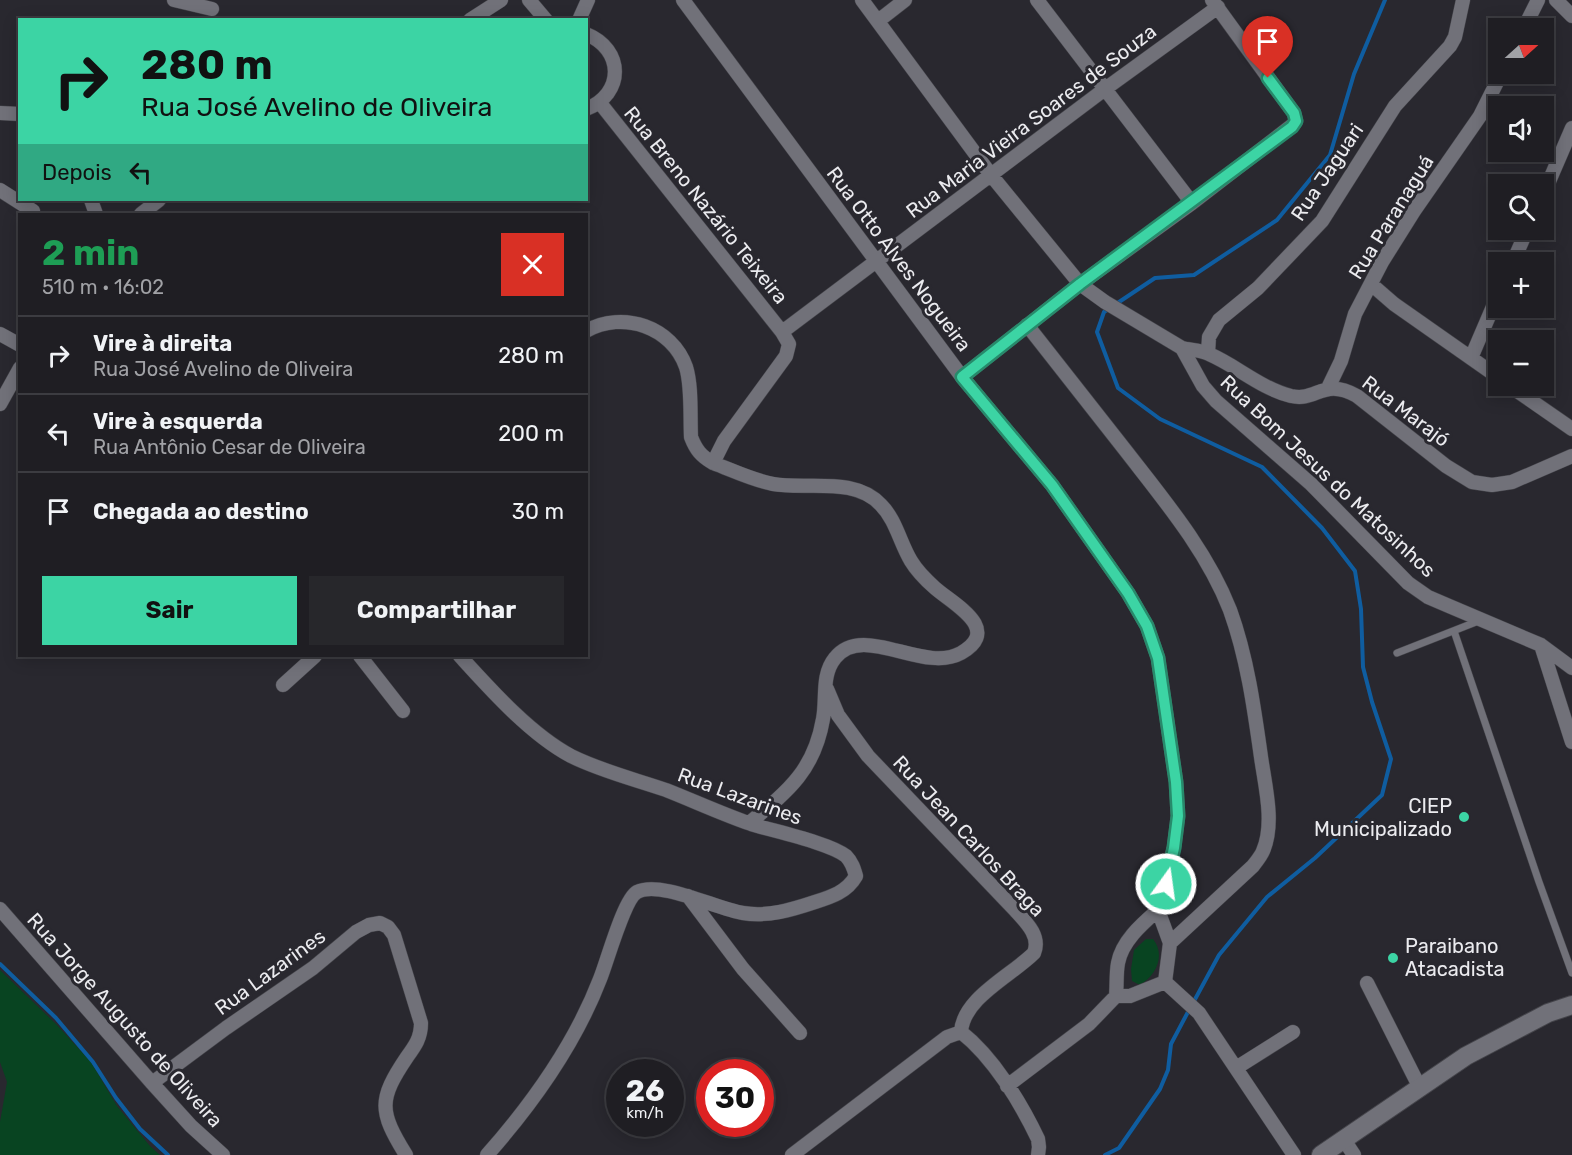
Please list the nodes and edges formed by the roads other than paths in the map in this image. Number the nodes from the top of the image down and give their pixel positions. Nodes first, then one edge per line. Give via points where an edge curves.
1 (174, 0) edge
2 (501, 0) edge
3 (529, 0) edge
4 (588, 0) edge
5 (683, 0) edge
6 (862, 0) edge
7 (905, 0) edge
8 (1037, 0) edge
9 (1463, 0) edge
10 (1538, 0) edge
11 (1556, 0) edge
12 (1215, 4) edge
13 (212, 10) edge
14 (1572, 16) edge
15 (473, 18) edge
16 (544, 18) edge
17 (580, 18) edge
18 (1529, 18) edge
19 (878, 21) junction
20 (588, 35) edge
21 (1496, 84) edge
22 (1105, 88) junction
23 (600, 103) junction
24 (588, 108) edge
25 (0, 113) edge
26 (18, 114) edge
27 (1572, 128) edge
28 (1568, 148) edge
29 (1554, 174) edge
30 (991, 175) junction
31 (0, 190) edge
32 (158, 201) edge
33 (1192, 203) junction
34 (33, 211) dead end
35 (142, 213) edge
36 (875, 261) junction
37 (1080, 284) junction
38 (1371, 284) junction
39 (1488, 318) edge
40 (1027, 325) junction
41 (588, 330) edge
42 (782, 332) junction
43 (0, 334) edge
44 (18, 344) edge
45 (1182, 348) junction
46 (1208, 353) junction
47 (1471, 358) junction
48 (1488, 370) edge
49 (18, 372) edge
50 (962, 377) junction
51 (1328, 388) junction
52 (1524, 396) edge
53 (0, 404) edge
54 (1572, 429) edge
55 (1572, 456) edge
56 (713, 463) junction
57 (1483, 619) junction
58 (1455, 631) junction
59 (1541, 645) junction
60 (1397, 653) dead end
61 (314, 657) edge
62 (361, 657) edge
63 (461, 657) edge
64 (1572, 668) edge
65 (825, 685) junction
66 (283, 686) dead end
67 (403, 711) dead end
68 (1572, 742) edge
69 (749, 824) junction
70 (688, 896) junction
71 (1158, 910) junction
72 (2, 914) edge
73 (1170, 943) junction
74 (1572, 974) edge
75 (1165, 982) junction
76 (1367, 983) dead end
77 (1116, 996) junction
78 (1572, 1005) edge
79 (961, 1032) junction
80 (1293, 1032) dead end
81 (800, 1033) dead end
82 (1236, 1068) junction
83 (152, 1083) junction
84 (1007, 1086) junction
85 (1420, 1089) junction
86 (1349, 1147) edge
87 (223, 1155) edge
88 (406, 1155) edge
89 (487, 1155) edge
90 (792, 1155) edge
91 (1038, 1155) edge
92 (1294, 1155) edge
93 (1321, 1155) edge

1 - 13 street
2 - 15 street
3 - 16 street
4 - 17 street
5 - 36 street, Rua Otto Alves Nogueira
6 - 19 street, Rua Bom Jesus do Matosinhos
7 - 19 street
8 - 22 street
9 - 46 street, Rua Jaguari via 1450,46 1395,106 1322,221 1264,282 1219,320 1209,337
10 - 18 street
11 - 14 street
12 - 22 street, Rua Maria Vieira Soares de Souza
12 - 33 street via 1296,121
19 - 30 street, Rua Bom Jesus do Matosinhos
20 - 23 street, Rua Breno Nazário Teixeira via 597,38 613,58 614,83
21 - 38 street, Rua Paranaguá via 1480,116 1414,211
22 - 30 street, Rua Maria Vieira Soares de Souza
22 - 33 street
23 - 24 street, Rua Breno Nazário Teixeira
23 - 42 street, Rua Breno Nazário Teixeira
25 - 26 street
27 - 28 street
28 - 29 street
30 - 36 street, Rua Maria Vieira Soares de Souza
30 - 37 street, Rua Bom Jesus do Matosinhos
31 - 34 street
32 - 35 street
33 - 37 street
36 - 42 street, Rua Maria Vieira Soares de Souza
36 - 50 street, Rua Otto Alves Nogueira
37 - 40 street
37 - 45 street, Rua Bom Jesus do Matosinhos
38 - 47 street
38 - 51 street, Rua Paranaguá via 1355,314
39 - 47 street
40 - 50 street
40 - 73 street via 1194,542 1214,574 1242,647 1268,805 1268,832 1263,852 1253,866
41 - 56 street via 609,322 623,322 666,337 680,353 687,370 694,447
42 - 56 street via 789,344 786,356 724,441
43 - 44 street
45 - 46 street
45 - 57 street, Rua Bom Jesus do Matosinhos via 1216,401 1311,483 1408,583 1428,597
46 - 51 street via 1274,391 1295,397
47 - 48 street
49 - 53 street
50 - 71 street, Rua Otto Alves Nogueira via 1052,485 1147,626 1160,668 1178,816
51 - 55 street, Rua Marajó via 1344,389 1357,396 1472,482 1512,482
52 - 54 street
56 - 65 street via 772,483 857,489 871,495 893,521 915,566 975,624 975,639 969,647 946,659 930,659 874,645 846,649 829,669
57 - 58 lane
57 - 59 street, Rua Bom Jesus do Matosinhos
58 - 60 lane
58 - 74 lane
59 - 64 street, Rua Bom Jesus do Matosinhos
59 - 68 street
61 - 66 street
62 - 67 street
63 - 69 street, Rua Lazarines via 517,715 570,755
65 - 69 street via 824,717 808,766 779,799
65 - 79 street, Rua Jean Carlos Braga via 838,715 868,756 1033,932 1034,953 973,1004 962,1022
69 - 70 street, Rua Lazarines via 845,855 856,876 842,892 766,914 744,913
70 - 81 street via 742,969
70 - 89 street, Rua Lazarines via 651,888 633,895 584,1018 564,1052
71 - 73 street
71 - 77 street via 1129,939 1118,961
72 - 83 street, Rua Jorge Augusto de Oliveira
73 - 75 street
75 - 77 street via 1130,996
75 - 82 street via 1199,1013
76 - 85 street
77 - 84 street via 1089,1024
78 - 85 main road via 1509,1032
79 - 84 street via 977,1046
79 - 90 street via 947,1037
80 - 82 street
82 - 92 street
83 - 87 street, Rua Jorge Augusto de Oliveira
83 - 88 street, Rua Lazarines via 313,968 356,932 380,923 394,935 421,1023 417,1043 392,1080 385,1103 389,1128
84 - 91 street via 1038,1139
85 - 86 main road
86 - 93 main road

